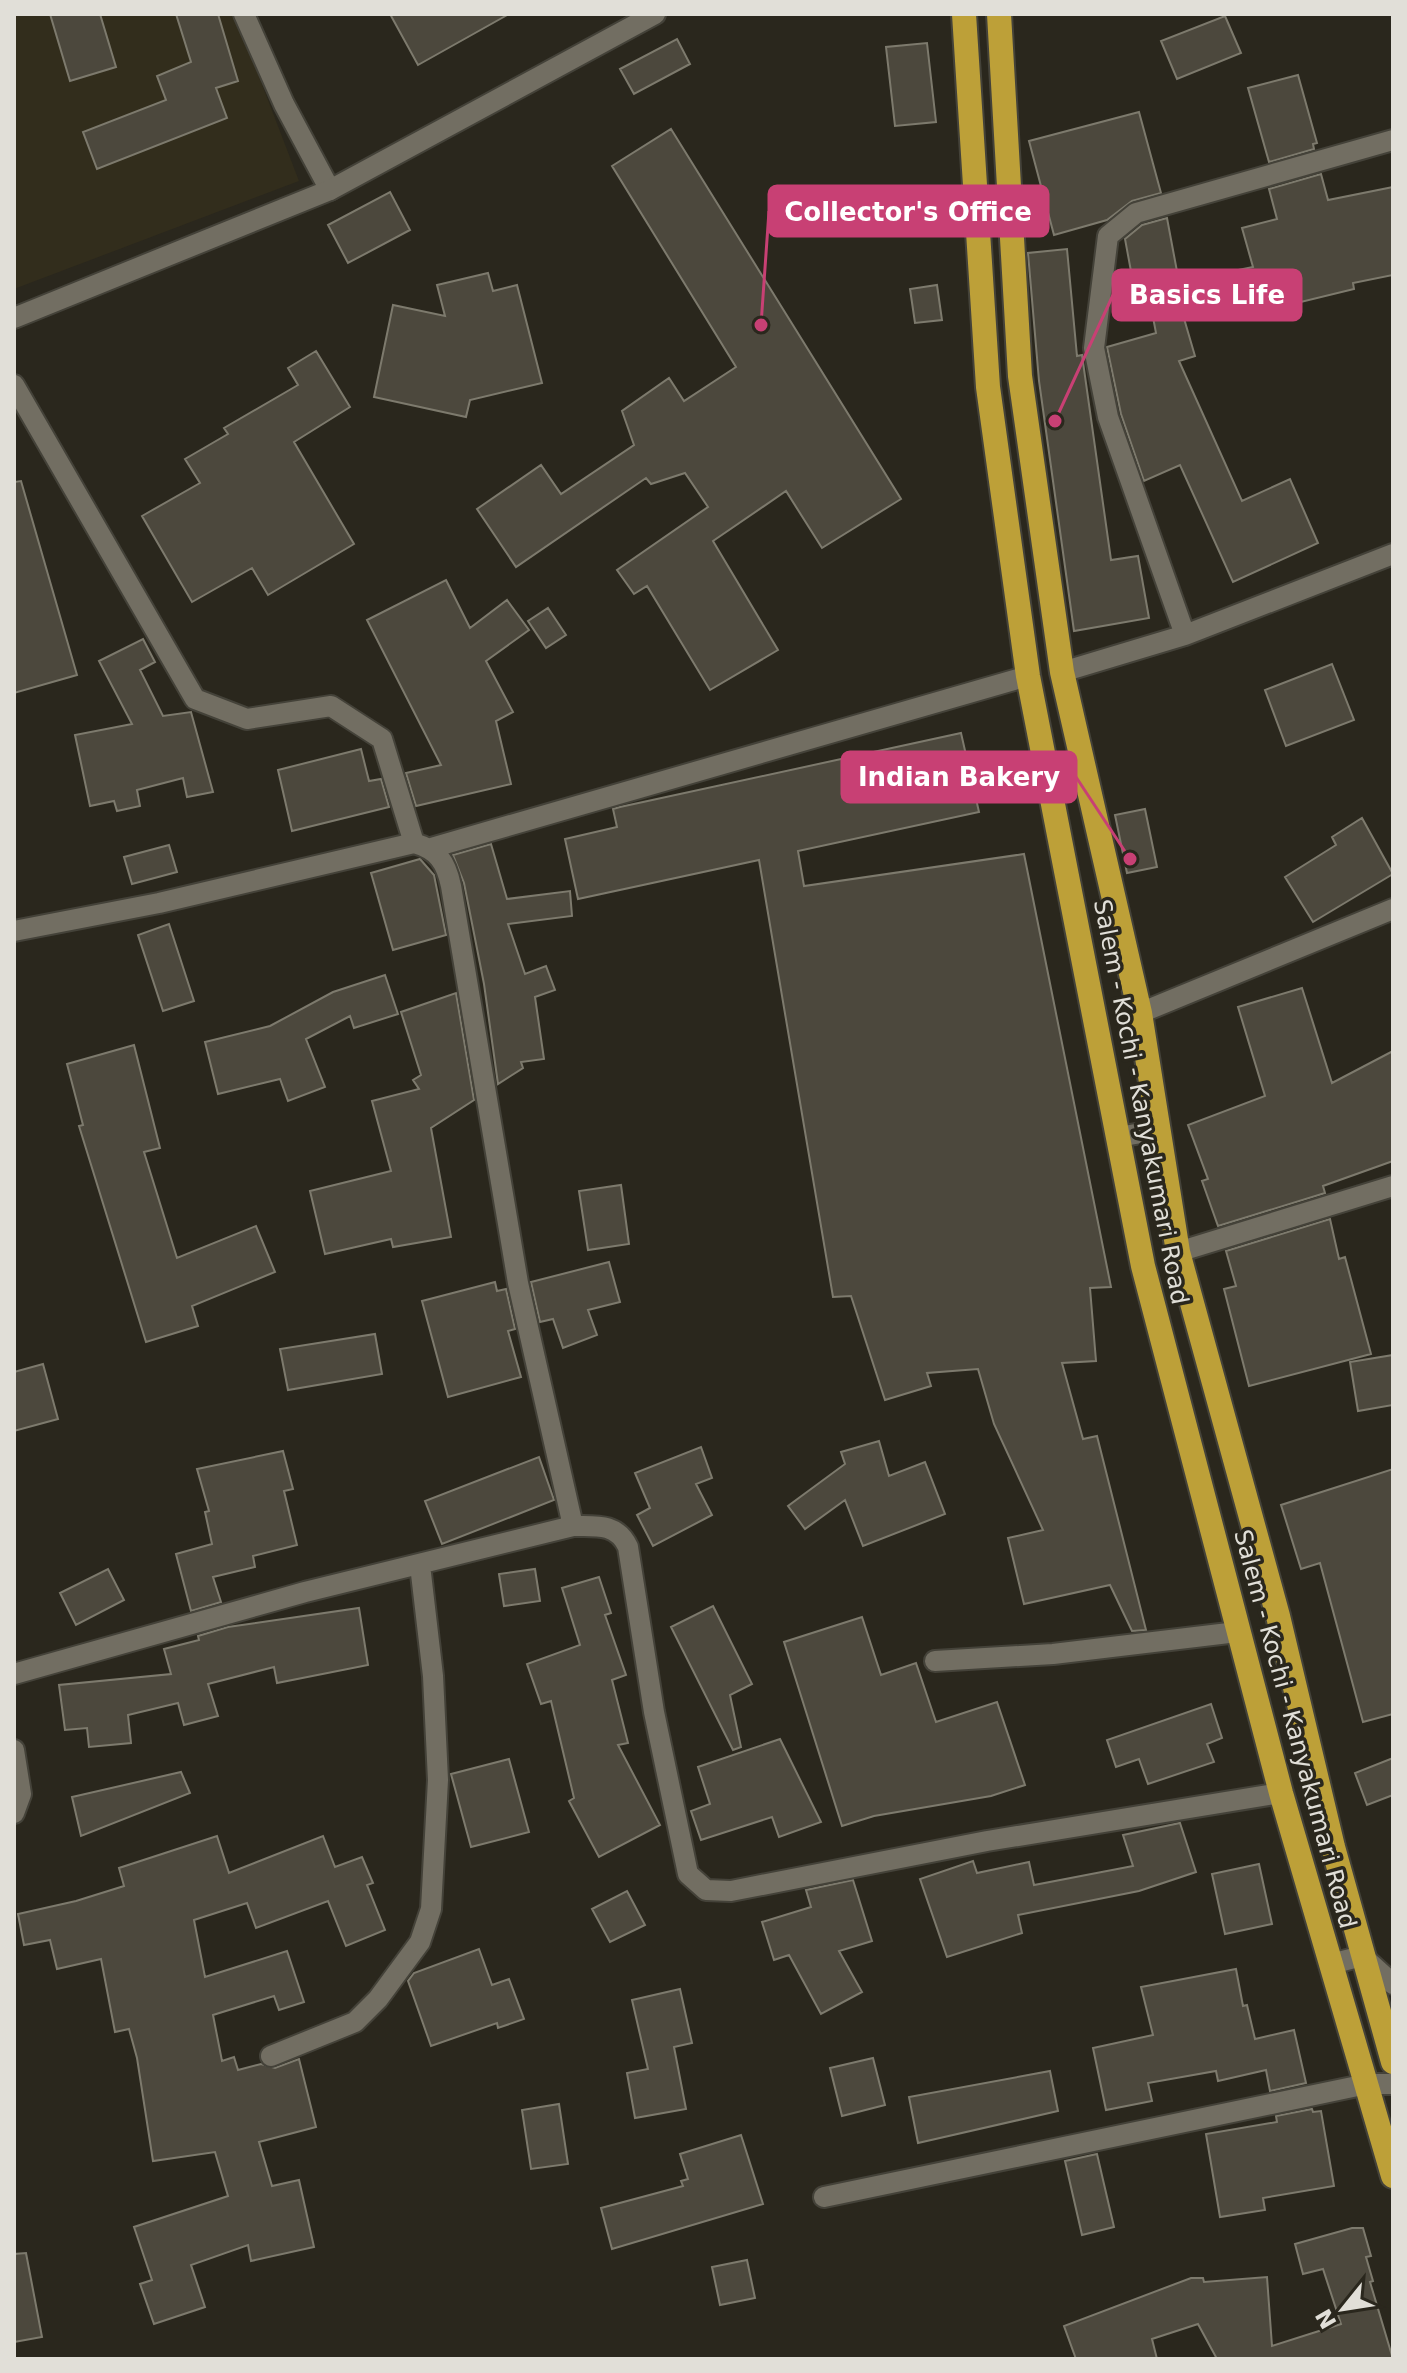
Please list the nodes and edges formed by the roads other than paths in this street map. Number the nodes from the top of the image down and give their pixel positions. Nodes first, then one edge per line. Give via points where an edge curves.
1 (244, 14) edge
2 (655, 14) edge
3 (955, 14) edge
4 (999, 14) edge
5 (965, 25) edge
6 (1393, 140) edge
7 (330, 190) junction
8 (14, 318) edge
9 (14, 385) edge
10 (1393, 554) edge
11 (1185, 635) junction
12 (1062, 672) junction
13 (1028, 676) junction
14 (423, 846) junction
15 (1393, 909) edge
16 (14, 931) edge
17 (1140, 1013) junction
18 (1159, 1130) junction
19 (1118, 1137) junction
20 (1393, 1186) edge
21 (1178, 1252) junction
22 (573, 1526) junction
23 (420, 1565) junction
24 (1237, 1632) junction
25 (935, 1661) dead end
26 (14, 1674) edge
27 (14, 1750) edge
28 (1281, 1793) junction
29 (14, 1813) edge
30 (1362, 1956) junction
31 (1331, 1964) junction
32 (1393, 1984) edge
33 (271, 2056) dead end
34 (1393, 2062) edge
35 (1367, 2084) junction
36 (1393, 2084) edge
37 (1392, 2164) edge
38 (824, 2197) dead end

1 - 7 street
2 - 7 street
3 - 5 street
4 - 12 highway, Salem - Kochi - Kanyakumari Road via 1020,376
5 - 13 highway, Salem - Kochi - Kanyakumari Road via 988,387
6 - 11 street via 1136,213 1108,236 1094,348 1108,417
7 - 8 street
9 - 14 street via 195,699 247,719 331,706 344,714 382,739
10 - 11 street
11 - 12 street
12 - 17 highway, Salem - Kochi - Kanyakumari Road
13 - 14 street
13 - 19 highway, Salem - Kochi - Kanyakumari Road
14 - 16 street
14 - 22 street via 447,868 451,886 518,1283
15 - 17 street
17 - 18 highway, Salem - Kochi - Kanyakumari Road
18 - 19 street
18 - 21 highway, Salem - Kochi - Kanyakumari Road
19 - 24 highway, Salem - Kochi - Kanyakumari Road via 1143,1266
20 - 21 street
21 - 30 highway, Salem - Kochi - Kanyakumari Road via 1278,1616
22 - 23 street
22 - 28 street via 617,1531 628,1547 654,1712 688,1874 706,1890 731,1891 987,1841
23 - 26 street
23 - 33 street via 438,1780 431,1909 420,1942 355,2022
24 - 25 street via 1053,1654
24 - 28 highway, Salem - Kochi - Kanyakumari Road
27 - 29 street via 21,1794
28 - 31 highway, Salem - Kochi - Kanyakumari Road
30 - 31 street
30 - 32 street
30 - 34 highway, Salem - Kochi - Kanyakumari Road
31 - 35 highway, Salem - Kochi - Kanyakumari Road
35 - 36 street
35 - 37 highway, Salem - Kochi - Kanyakumari Road
35 - 38 street

